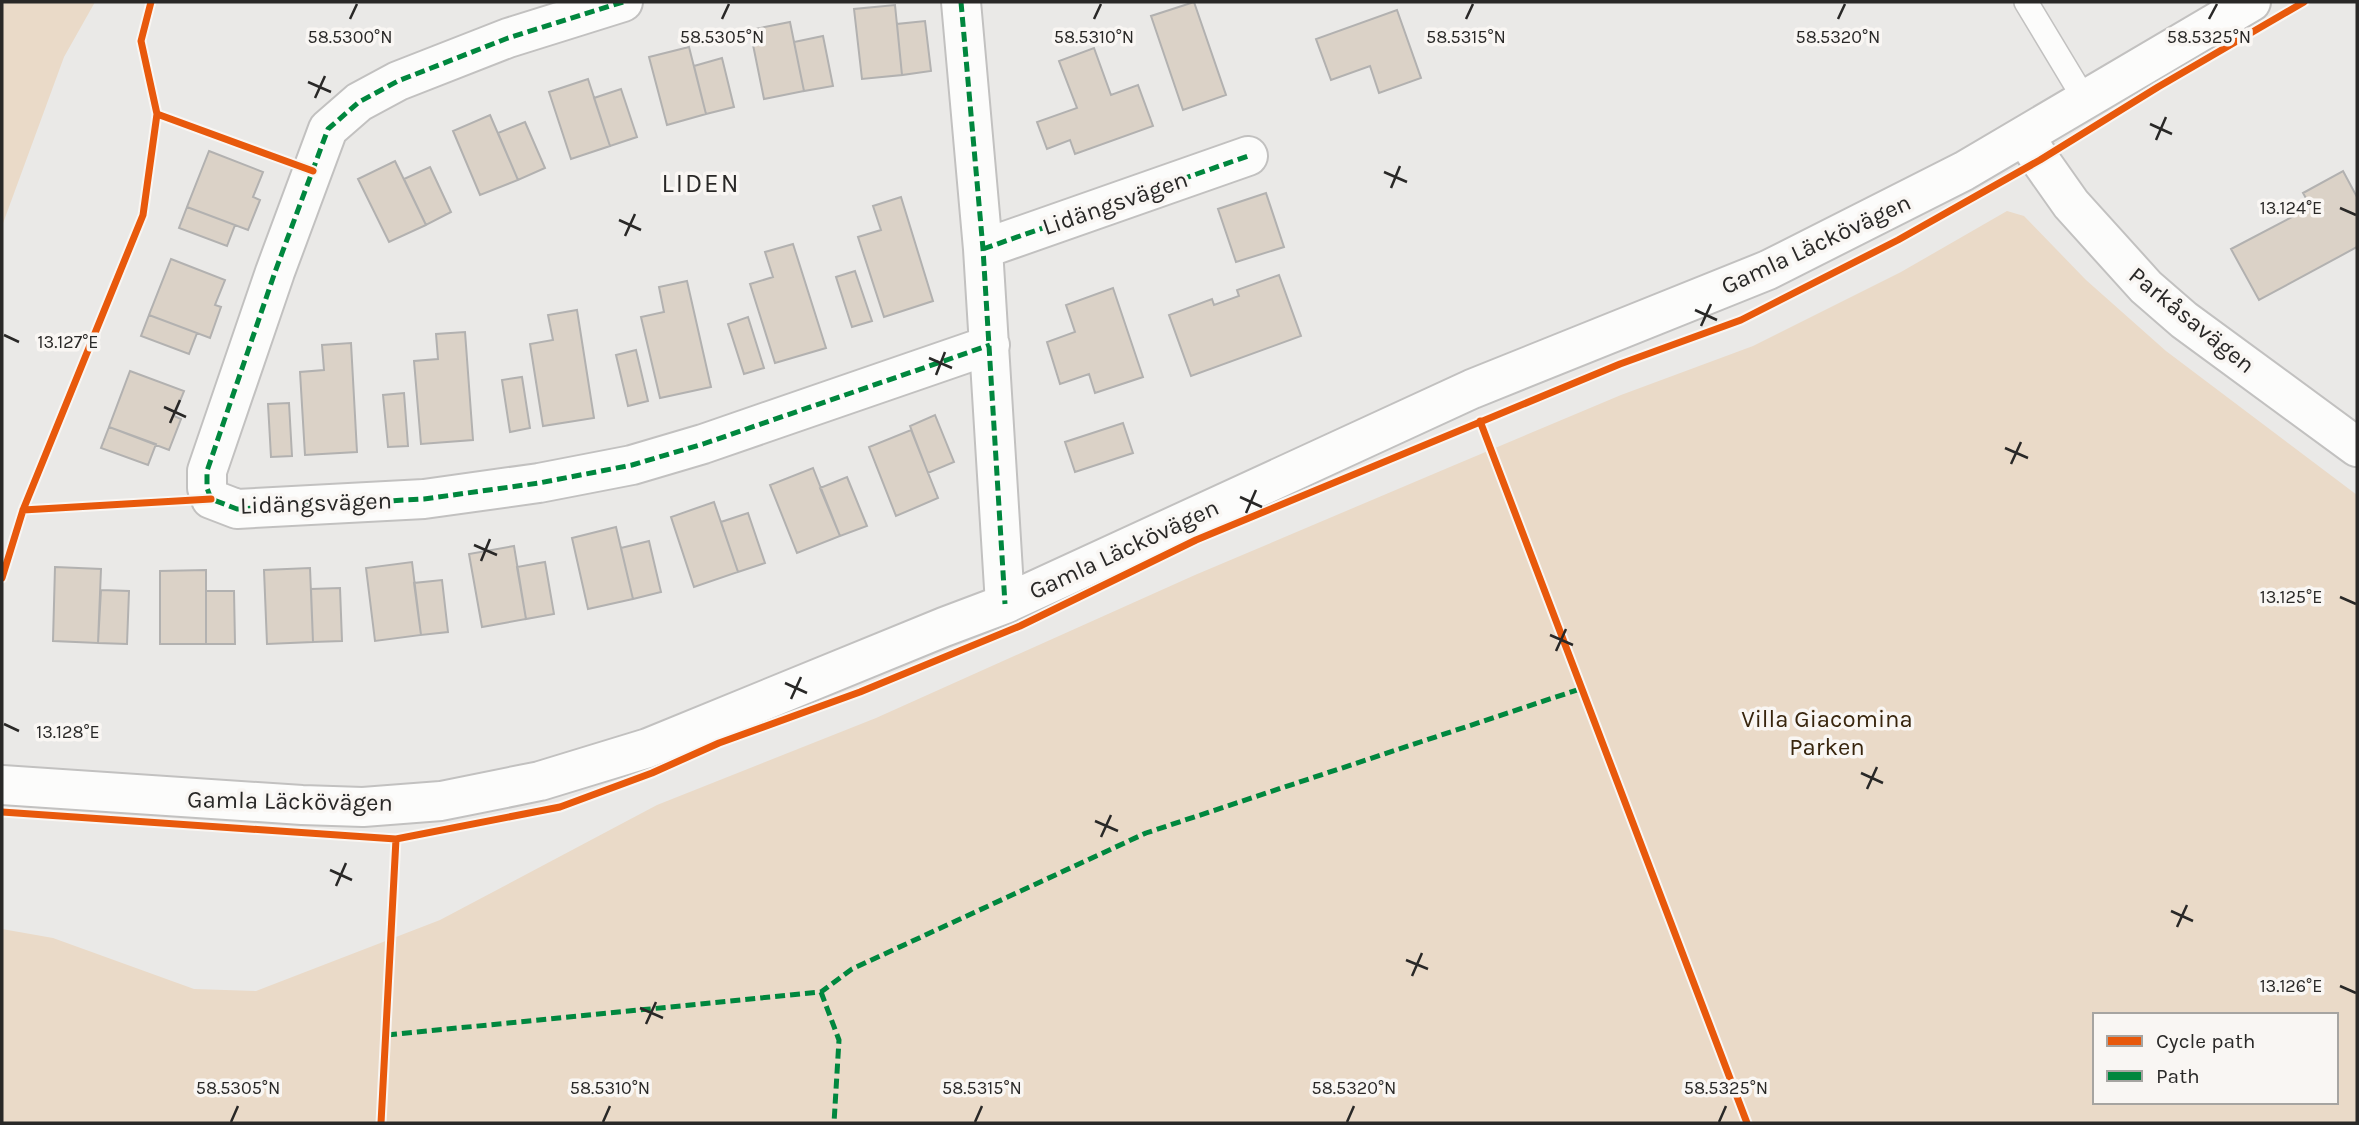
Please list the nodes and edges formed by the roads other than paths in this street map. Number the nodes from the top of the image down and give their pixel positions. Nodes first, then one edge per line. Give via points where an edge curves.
1 (623, 2) edge
2 (961, 2) edge
3 (2026, 2) edge
4 (2251, 2) edge
5 (2085, 100) junction
6 (2025, 136) junction
7 (1248, 156) dead end
8 (983, 249) junction
9 (990, 345) junction
10 (2357, 447) edge
11 (1005, 604) junction
12 (2, 785) edge

1 - 9 street, Lidängsvägen via 508,38 398,81 359,102 328,129 207,471 211,499 237,509 424,499 632,465
2 - 8 street
3 - 5 lane
4 - 5 street, Gamla Läckövägen
5 - 6 street, Gamla Läckövägen
6 - 10 street, Parkåsavägen via 2071,204 2146,287
6 - 11 street, Gamla Läckövägen via 1768,270 1472,389
7 - 8 street, Lidängsvägen
8 - 9 street
9 - 11 street
11 - 12 street, Gamla Läckövägen via 649,748 540,781 441,801 363,807

